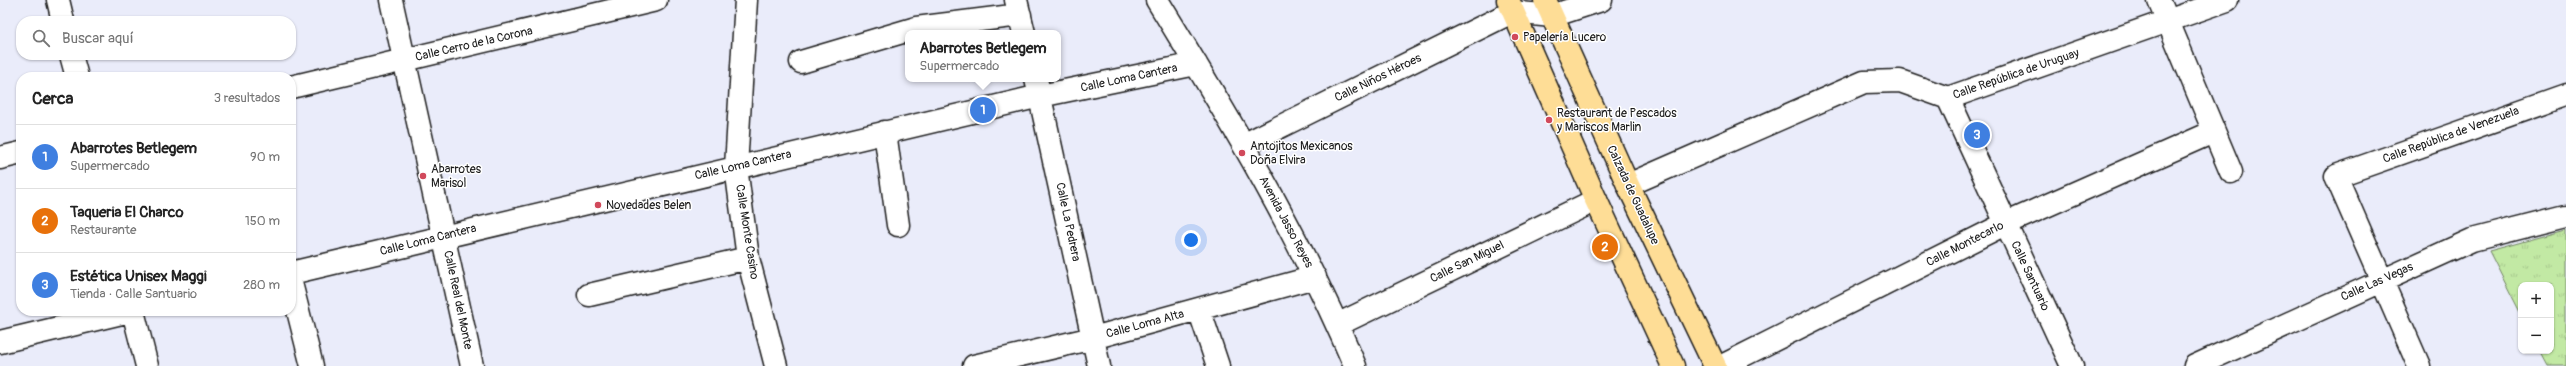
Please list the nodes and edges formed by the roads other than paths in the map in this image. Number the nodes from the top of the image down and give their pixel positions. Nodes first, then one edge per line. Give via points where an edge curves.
1 (58, 0) edge
2 (392, 0) edge
3 (656, 0) edge
4 (746, 0) edge
5 (1158, 0) edge
6 (1601, 0) edge
7 (2159, 0) edge
8 (2227, 0) edge
9 (1510, 6) edge
10 (1548, 8) edge
11 (62, 16) edge
12 (1020, 16) edge
13 (2167, 21) junction
14 (909, 30) edge
15 (905, 31) edge
16 (72, 60) edge
17 (405, 60) junction
18 (801, 62) dead end
19 (1196, 64) junction
20 (76, 72) edge
21 (296, 87) edge
22 (1038, 88) edge
23 (2566, 95) edge
24 (1948, 98) junction
25 (885, 132) junction
26 (2213, 132) junction
27 (1245, 144) junction
28 (16, 153) edge
29 (0, 158) edge
30 (736, 167) junction
31 (2231, 172) dead end
32 (1628, 185) junction
33 (1596, 200) junction
34 (2566, 216) edge
35 (2005, 224) junction
36 (898, 225) dead end
37 (444, 236) junction
38 (748, 258) junction
39 (296, 272) edge
40 (1315, 277) junction
41 (2381, 280) junction
42 (589, 294) dead end
43 (296, 303) edge
44 (1199, 309) junction
45 (111, 316) edge
46 (133, 316) edge
47 (1338, 325) junction
48 (1093, 338) junction
49 (0, 342) edge
50 (147, 366) edge
51 (312, 366) edge
52 (472, 366) edge
53 (776, 366) edge
54 (974, 366) edge
55 (1099, 366) edge
56 (1218, 366) edge
57 (1355, 366) edge
58 (1673, 366) edge
59 (1715, 366) edge
60 (1722, 366) edge
61 (2072, 366) edge
62 (2195, 366) edge
63 (2419, 366) edge

1 - 11 street
2 - 17 street, Calle Real del Monte
3 - 17 street, Calle Cerro de la Corona
4 - 30 street, Calle Monte Casino
5 - 19 street, Avenida Jasso Reyes
6 - 10 street
7 - 13 street
8 - 13 street, Calle República de Uruguay
9 - 10 street
9 - 27 street, Calle Niños Héroes
9 - 33 main road
10 - 32 main road, Calzada de Guadalupe
12 - 14 street
13 - 24 street, Calle República de Uruguay
13 - 26 street
15 - 18 street
16 - 20 street
17 - 21 street, Calle Cerro de la Corona
17 - 37 street, Calle Real del Monte
19 - 22 street, Calle Loma Cantera
19 - 27 street, Avenida Jasso Reyes
22 - 25 street, Calle Loma Cantera
22 - 48 street, Calle La Pedrera
23 - 41 street, Calle República de Venezuela via 2336,176
24 - 32 street, Calle República de Uruguay via 1900,81 1864,82
24 - 35 street, Calle Santuario
25 - 30 street, Calle Loma Cantera
25 - 36 street
26 - 31 street
26 - 35 street, Calle Montecarlo
27 - 40 street, Avenida Jasso Reyes
28 - 29 street
30 - 37 street, Calle Loma Cantera
30 - 38 street, Calle Monte Casino
32 - 59 main road, Calzada de Guadalupe
33 - 47 street, Calle San Miguel
33 - 58 main road
34 - 41 street, Calle Las Vegas via 2472,240
35 - 60 street, Calle Montecarlo
35 - 61 street, Calle Santuario
37 - 39 street, Calle Loma Cantera
37 - 52 street, Calle Real del Monte
38 - 42 street
38 - 53 street, Calle Monte Casino
40 - 44 street, Calle Loma Alta
40 - 47 street, Avenida Jasso Reyes
41 - 62 street, Calle Las Vegas
41 - 63 street
43 - 51 street
44 - 48 street, Calle Loma Alta
44 - 56 street
45 - 49 street
46 - 50 street
47 - 57 street, Avenida Jasso Reyes
48 - 54 street, Calle Loma Alta
48 - 55 street, Calle La Pedrera

